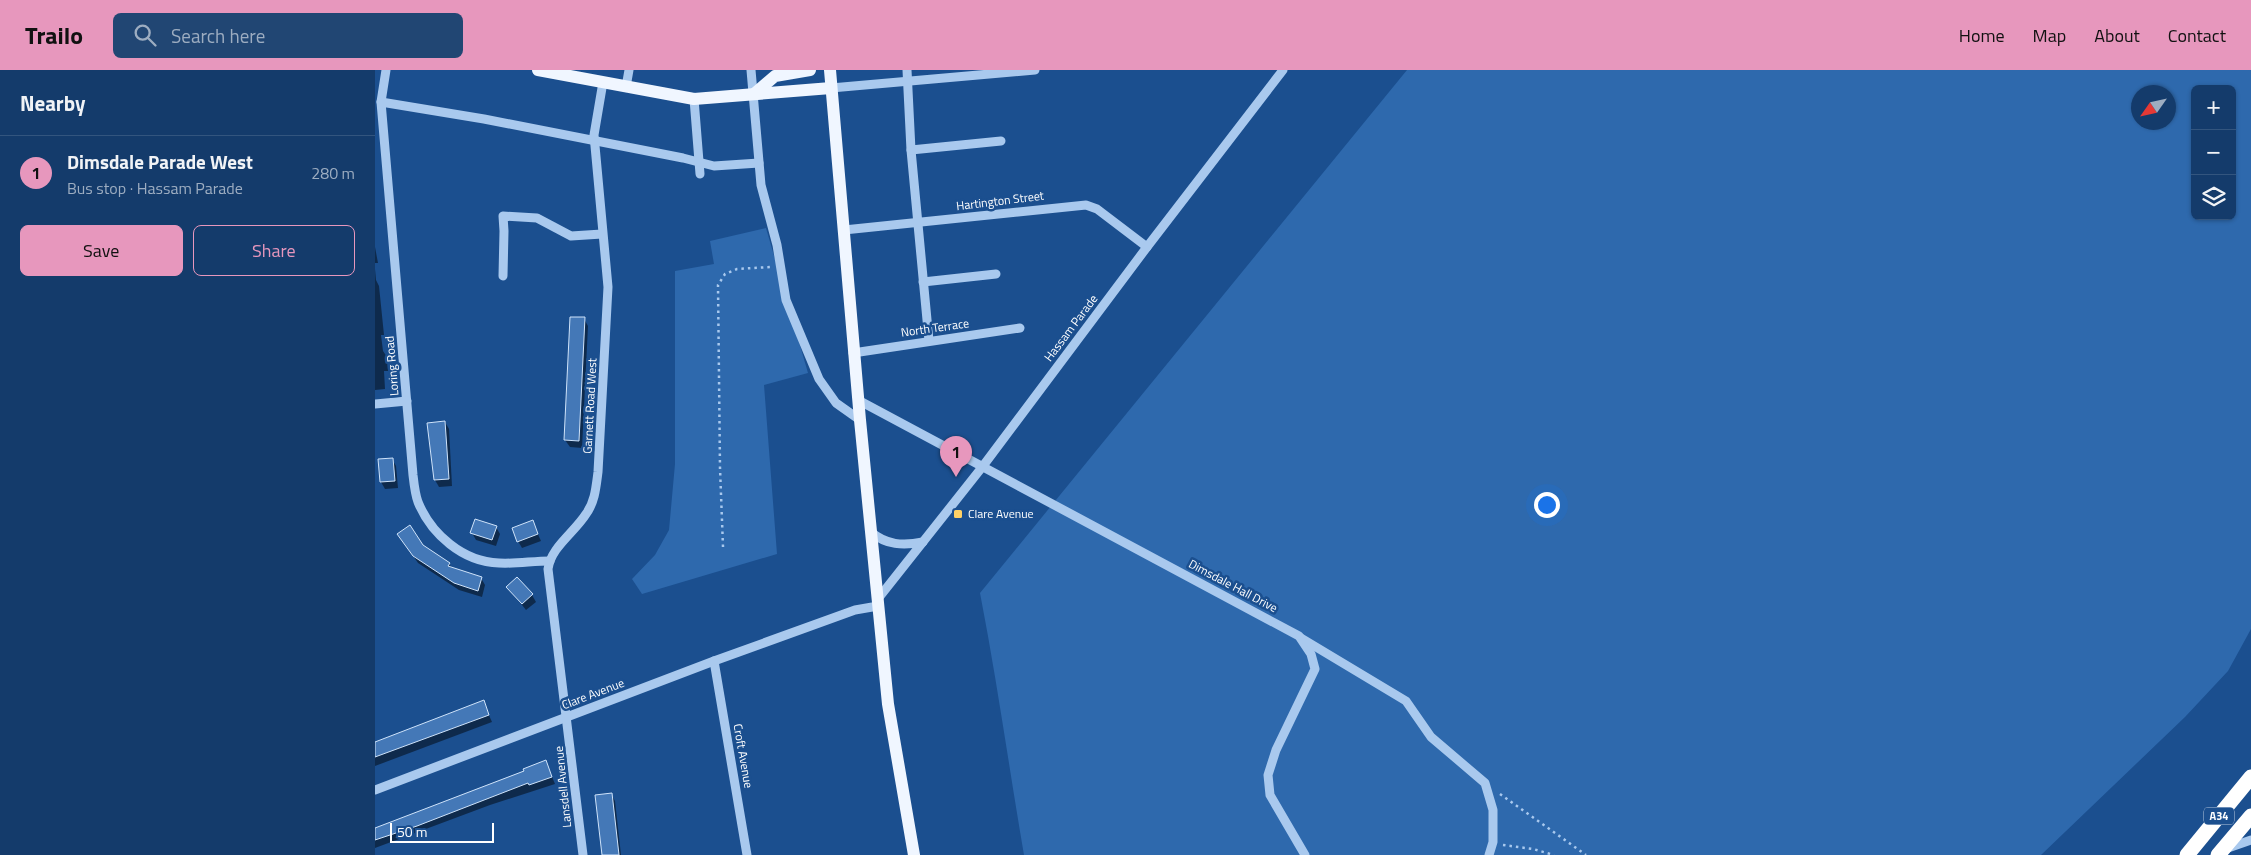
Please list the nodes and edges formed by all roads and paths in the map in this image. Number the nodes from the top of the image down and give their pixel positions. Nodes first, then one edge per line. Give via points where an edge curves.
1 (386, 70) edge
2 (538, 70) edge
3 (629, 70) edge
4 (751, 70) edge
5 (810, 70) edge
6 (830, 70) edge
7 (907, 70) edge
8 (1035, 70) edge
9 (1278, 72) edge
10 (908, 81) junction
11 (603, 82) junction
12 (626, 87) junction
13 (831, 88) junction
14 (754, 94) junction
15 (694, 100) junction
16 (381, 102) junction
17 (1001, 141) dead end
18 (595, 142) junction
19 (911, 150) junction
20 (759, 163) junction
21 (700, 164) junction
22 (701, 174) dead end
23 (918, 224) junction
24 (844, 230) junction
25 (602, 234) junction
26 (1147, 247) junction
27 (782, 267) junction
28 (996, 274) dead end
29 (503, 276) dead end
30 (923, 282) junction
31 (1020, 328) dead end
32 (929, 342) junction
33 (853, 353) junction
34 (858, 400) junction
35 (407, 401) junction
36 (375, 404) edge
37 (860, 420) junction
38 (983, 466) junction
39 (871, 532) junction
40 (923, 542) junction
41 (723, 547) dead end
42 (549, 560) junction
43 (878, 603) junction
44 (1299, 636) junction
45 (714, 661) junction
46 (568, 717) junction
47 (2251, 777) edge
48 (1485, 783) junction
49 (375, 790) edge
50 (2251, 816) edge
51 (2251, 840) edge
52 (1502, 845) dead end
53 (2220, 853) edge
54 (583, 855) edge
55 (747, 855) edge
56 (914, 855) edge
57 (1305, 855) edge
58 (1489, 855) edge
59 (1554, 855) edge
60 (1586, 855) edge
61 (2187, 855) edge

1 - 16 street, Loring Road
2 - 11 main road
3 - 12 street
4 - 14 street
5 - 14 main road via 775,76
6 - 13 main road
7 - 10 street
8 - 10 street
9 - 26 street, Hassam Parade
10 - 13 street
10 - 19 street
11 - 12 main road
11 - 18 street, Garnett Road West
12 - 15 main road
13 - 14 main road
13 - 24 main road
14 - 15 main road
14 - 20 street
15 - 21 street
16 - 18 street
16 - 35 street, Loring Road
17 - 19 street
18 - 21 street
18 - 25 street, Garnett Road West
19 - 23 street
20 - 21 street
20 - 27 street via 761,185
21 - 22 street
23 - 24 street, Hartington Street
23 - 26 street, Hartington Street via 1085,205 1097,209
23 - 30 street
24 - 33 main road
25 - 29 street via 571,236 537,218 503,216
25 - 42 street, Garnett Road West via 608,306 595,495 587,513
26 - 38 street, Hassam Parade
27 - 37 street via 786,300 819,379 836,403
27 - 41 path via 737,269 725,274 718,286
28 - 30 street
30 - 32 street
31 - 32 street, North Terrace
32 - 33 street, North Terrace
33 - 34 main road
34 - 37 main road
34 - 38 street, Dimsdale Hall Drive
35 - 36 street
35 - 42 street, Loring Road via 417,500 438,534 456,549 477,559 498,563
37 - 39 main road
38 - 40 street, Hassam Parade
38 - 44 street, Dimsdale Hall Drive
39 - 40 street via 892,544
39 - 43 main road
40 - 43 street, Hassam Parade
42 - 46 street
43 - 45 street, Clare Avenue
43 - 56 main road via 888,704
44 - 48 street, Dimsdale Hall Drive via 1406,701 1431,737
44 - 57 street via 1311,654 1315,669 1276,750 1268,775 1269,795
45 - 46 street, Clare Avenue
45 - 55 street, Croft Avenue
46 - 49 street, Clare Avenue
46 - 54 street, Lansdell Avenue
47 - 61 highway, A34
48 - 58 street via 1493,810 1493,842
48 - 60 path
50 - 53 highway, A34
51 - 53 street
52 - 59 path

